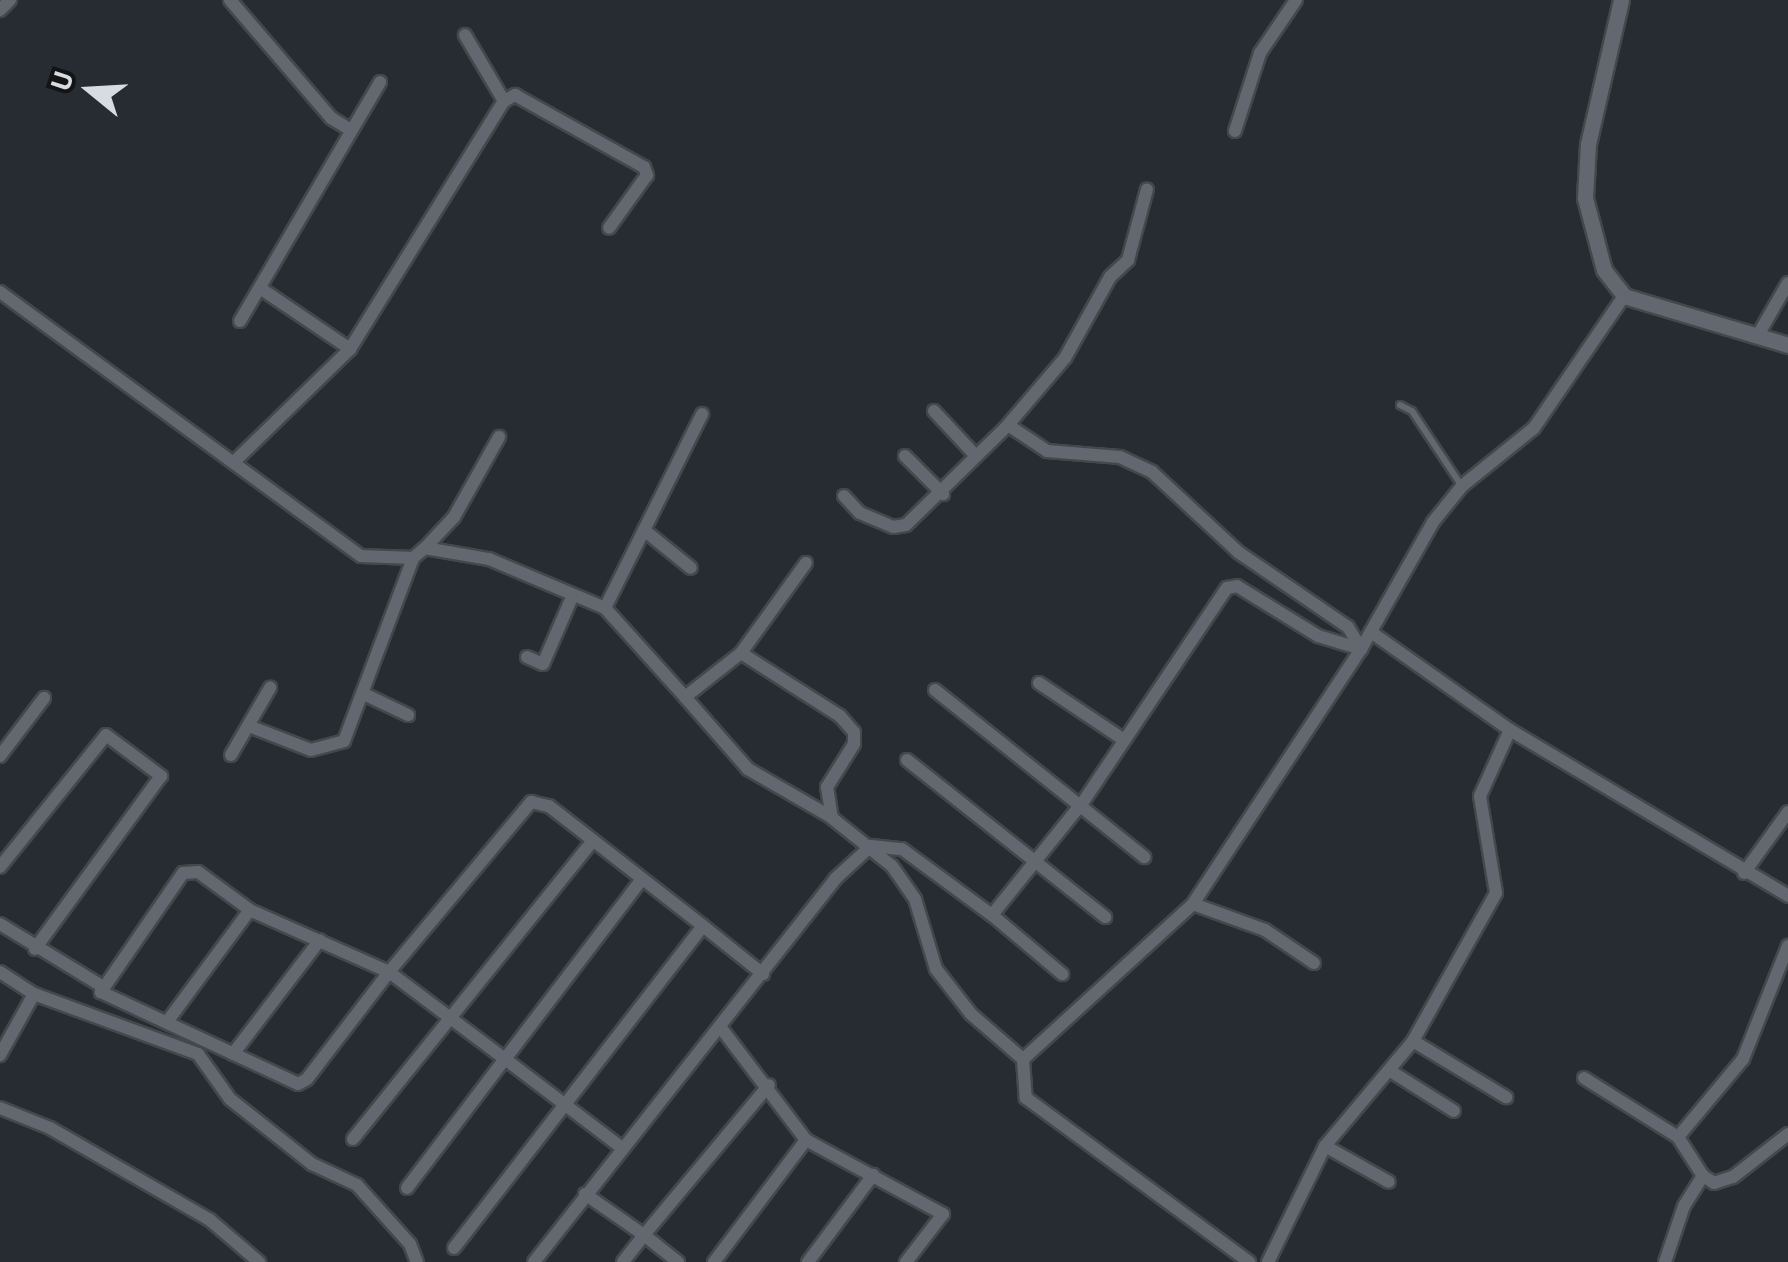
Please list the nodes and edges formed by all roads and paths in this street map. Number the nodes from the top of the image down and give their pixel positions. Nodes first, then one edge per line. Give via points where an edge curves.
1 (10, 0) edge
2 (230, 0) edge
3 (1296, 0) edge
4 (1622, 0) edge
5 (0, 10) edge
6 (465, 35) dead end
7 (380, 82) dead end
8 (504, 101) junction
9 (349, 129) junction
10 (1235, 131) dead end
11 (1147, 189) dead end
12 (610, 228) dead end
13 (1788, 283) edge
14 (260, 288) junction
15 (1, 295) edge
16 (1624, 296) junction
17 (240, 321) dead end
18 (1758, 335) junction
19 (1788, 346) edge
20 (350, 349) junction
21 (1400, 404) dead end
22 (934, 412) dead end
23 (702, 414) dead end
24 (1008, 425) junction
25 (499, 437) dead end
26 (974, 455) junction
27 (905, 456) dead end
28 (234, 462) junction
29 (1462, 486) junction
30 (943, 494) junction
31 (844, 496) dead end
32 (644, 530) junction
33 (425, 548) junction
34 (414, 558) junction
35 (806, 563) dead end
36 (691, 568) dead end
37 (572, 595) junction
38 (605, 608) junction
39 (1370, 632) junction
40 (1361, 649) junction
41 (741, 653) junction
42 (526, 656) dead end
43 (1039, 683) dead end
44 (270, 688) dead end
45 (935, 690) dead end
46 (364, 694) junction
47 (684, 697) junction
48 (44, 698) dead end
49 (408, 715) dead end
50 (248, 726) junction
51 (1510, 730) junction
52 (1124, 740) junction
53 (231, 755) dead end
54 (0, 756) edge
55 (907, 760) dead end
56 (1083, 802) junction
57 (1788, 812) edge
58 (832, 818) junction
59 (1775, 826) junction
60 (1788, 836) edge
61 (593, 840) junction
62 (871, 846) junction
63 (1144, 857) dead end
64 (1037, 862) junction
65 (0, 866) edge
66 (1744, 873) junction
67 (642, 878) junction
68 (1788, 896) edge
69 (1193, 904) junction
70 (250, 910) junction
71 (992, 915) junction
72 (1104, 917) dead end
73 (0, 924) edge
74 (703, 926) junction
75 (320, 940) junction
76 (1788, 946) edge
77 (36, 948) junction
78 (1314, 963) dead end
79 (0, 972) edge
80 (389, 972) junction
81 (763, 974) junction
82 (1062, 974) dead end
83 (100, 985) junction
84 (34, 994) junction
85 (450, 1016) junction
86 (167, 1022) junction
87 (721, 1028) junction
88 (1413, 1041) junction
89 (234, 1054) junction
90 (0, 1055) edge
91 (506, 1059) junction
92 (1023, 1060) junction
93 (1392, 1072) junction
94 (1584, 1078) dead end
95 (768, 1086) junction
96 (1506, 1097) dead end
97 (564, 1104) junction
98 (0, 1108) edge
99 (1454, 1111) dead end
100 (1788, 1134) edge
101 (1678, 1137) junction
102 (353, 1139) dead end
103 (806, 1140) junction
104 (1325, 1146) junction
105 (622, 1148) junction
106 (872, 1175) junction
107 (1703, 1176) junction
108 (1389, 1182) dead end
109 (407, 1188) dead end
110 (585, 1194) junction
111 (644, 1234) junction
112 (454, 1248) dead end
113 (259, 1262) edge
114 (417, 1262) edge
115 (534, 1262) edge
116 (623, 1262) edge
117 (678, 1262) edge
118 (714, 1262) edge
119 (808, 1262) edge
120 (906, 1262) edge
121 (1248, 1262) edge
122 (1268, 1262) edge
123 (1665, 1262) edge

1 - 5 street
2 - 9 street via 331,118
3 - 10 street via 1260,53
4 - 16 street via 1591,128 1585,198 1604,270
6 - 8 street
7 - 9 street
8 - 12 street via 515,95 644,167 648,175
8 - 20 street
9 - 14 street
11 - 24 street via 1128,260 1110,276 1065,358
13 - 18 street
14 - 17 street
14 - 20 street
15 - 28 street
16 - 18 street
16 - 29 street via 1534,428
18 - 19 street
20 - 28 street
21 - 29 lane via 1412,411
22 - 26 street
23 - 32 street
24 - 26 street
24 - 40 street via 1048,451 1120,457 1152,472 1238,552 1348,627
25 - 33 street via 454,517
26 - 30 street
27 - 30 street
28 - 34 street via 362,556
29 - 39 street via 1433,522
30 - 31 street via 906,525 893,527 860,513
32 - 36 street
32 - 38 street
33 - 34 street
33 - 37 street via 488,559
34 - 46 street
35 - 41 street
37 - 38 street
37 - 42 street via 543,664
38 - 47 street
39 - 40 street
39 - 51 street
40 - 52 street via 1318,636 1237,586 1227,588
40 - 69 street
41 - 47 street
41 - 58 street via 840,716 854,732 826,787
43 - 52 street
44 - 50 street
45 - 56 street
46 - 49 street
46 - 50 street via 344,741 332,749 311,750
47 - 58 street via 748,769
48 - 54 street
50 - 53 street
51 - 66 street
51 - 88 street via 1480,796 1496,894
52 - 56 street
55 - 64 street
56 - 63 street
56 - 64 street
57 - 59 street
58 - 62 street
59 - 60 street
59 - 66 street
61 - 67 street
61 - 80 street via 549,806 530,802
61 - 85 street
62 - 71 street via 902,849
62 - 81 street via 835,878
62 - 92 street via 915,899 936,969 971,1014
64 - 71 street
64 - 72 street
65 - 77 street via 106,736 160,776 159,788
66 - 68 street
67 - 74 street
67 - 91 street
69 - 78 street via 1265,930
69 - 92 street
70 - 75 street
70 - 83 street via 198,872 183,874
70 - 86 street
71 - 82 street
73 - 77 street
74 - 81 street
74 - 97 street
75 - 80 street
75 - 89 street
76 - 101 street via 1742,1059
77 - 83 street
79 - 84 street
80 - 85 street
80 - 89 street via 298,1084
81 - 87 street
83 - 86 street via 106,997
84 - 90 street
84 - 114 street via 198,1054 230,1099 312,1164 357,1185 410,1244
85 - 91 street
85 - 102 street
86 - 89 street
87 - 95 street
87 - 105 street
88 - 93 street
88 - 96 street
91 - 97 street
91 - 109 street
92 - 121 street via 1026,1098
93 - 99 street
93 - 104 street via 1368,1090
94 - 101 street
95 - 103 street
95 - 111 street
97 - 105 street
97 - 112 street
98 - 113 street via 50,1128 210,1220
100 - 107 street via 1733,1176 1714,1182
101 - 107 street
103 - 106 street
103 - 118 street
104 - 108 street
104 - 122 street
105 - 110 street
106 - 119 street
106 - 120 street via 943,1214
107 - 123 street via 1684,1206
110 - 111 street
110 - 115 street
111 - 116 street
111 - 117 street

